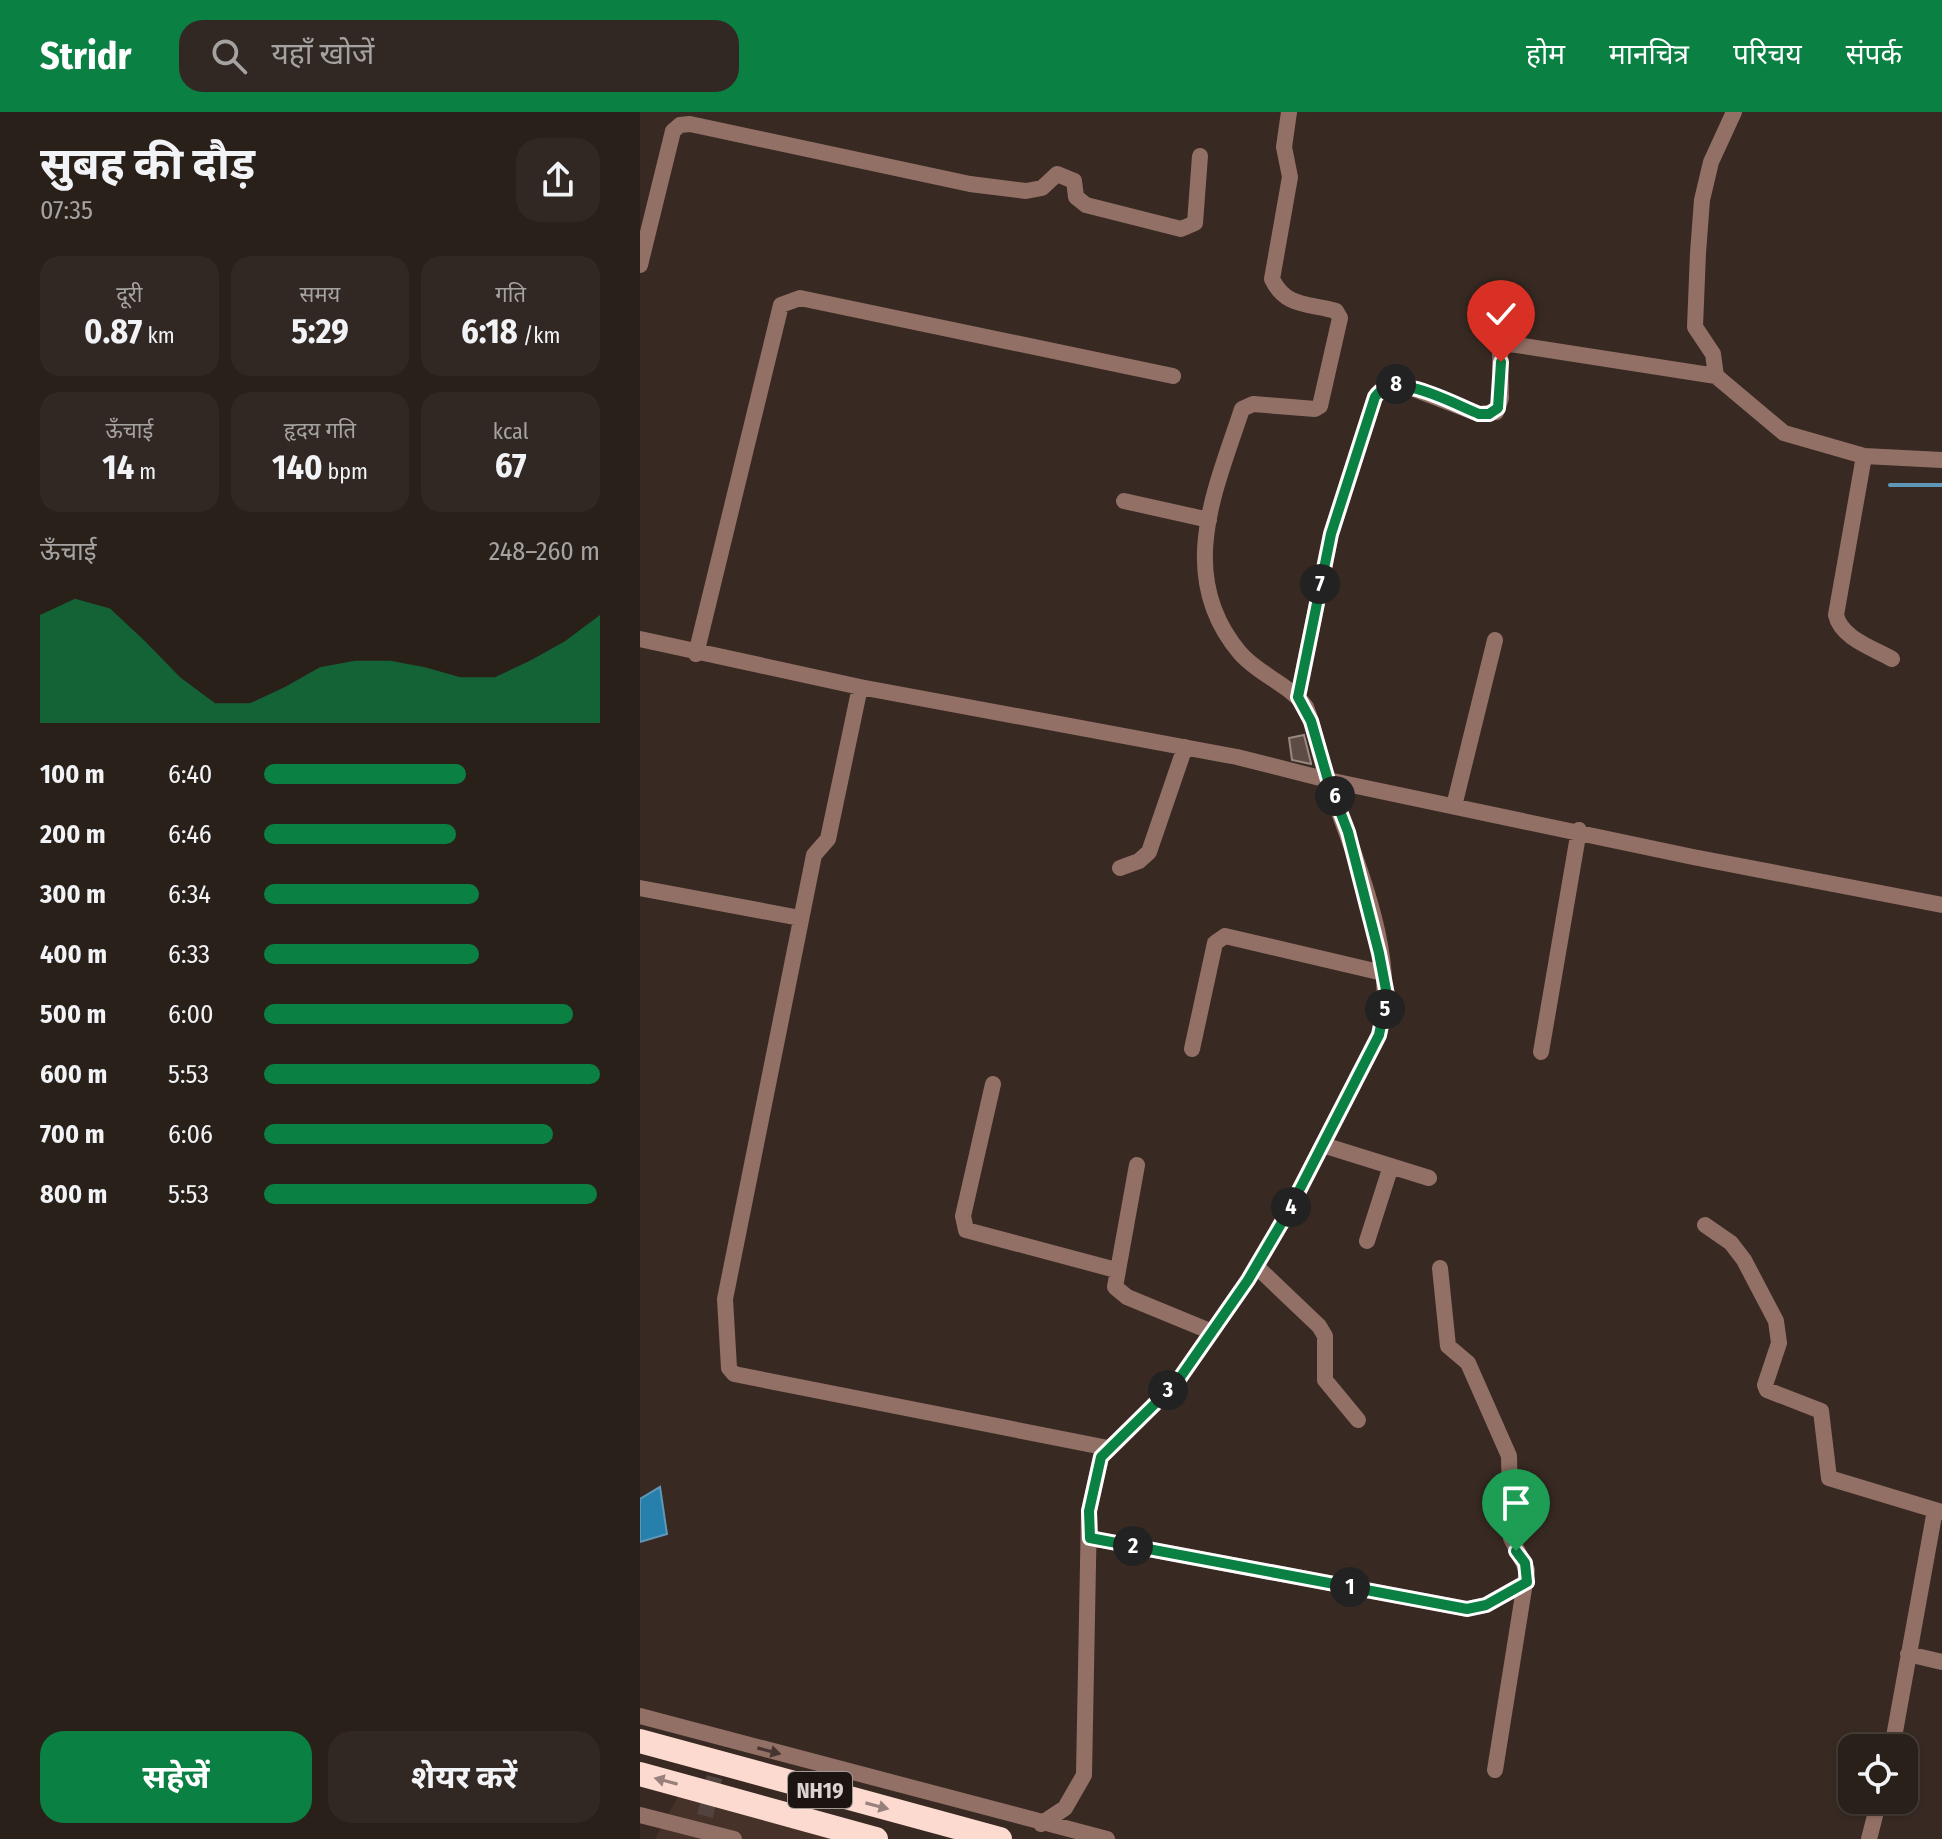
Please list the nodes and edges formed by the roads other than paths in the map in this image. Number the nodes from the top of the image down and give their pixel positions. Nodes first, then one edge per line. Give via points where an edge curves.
1 (1289, 112) edge
2 (1734, 112) edge
3 (1200, 156) dead end
4 (640, 265) edge
5 (1173, 376) dead end
6 (1716, 376) junction
7 (1864, 456) junction
8 (1942, 460) edge
9 (1124, 501) dead end
10 (1209, 520) junction
11 (640, 639) edge
12 (1495, 640) dead end
13 (696, 654) junction
14 (1892, 659) dead end
15 (860, 687) junction
16 (1298, 697) junction
17 (1185, 747) junction
18 (1328, 780) junction
19 (1454, 806) junction
20 (1579, 830) junction
21 (1120, 868) dead end
22 (640, 888) edge
23 (1942, 905) edge
24 (800, 918) junction
25 (1383, 973) junction
26 (1192, 1049) dead end
27 (1541, 1052) dead end
28 (993, 1084) dead end
29 (1323, 1145) junction
30 (1137, 1165) dead end
31 (1391, 1166) junction
32 (1429, 1178) dead end
33 (1705, 1225) dead end
34 (1367, 1241) dead end
35 (1256, 1266) junction
36 (1440, 1268) dead end
37 (1116, 1270) junction
38 (1212, 1332) junction
39 (1358, 1420) dead end
40 (1108, 1448) junction
41 (1938, 1511) edge
42 (1090, 1538) junction
43 (1527, 1582) junction
44 (1908, 1654) junction
45 (1942, 1662) edge
46 (640, 1716) edge
47 (1894, 1734) edge
48 (640, 1741) edge
49 (1495, 1770) dead end
50 (640, 1774) edge
51 (1875, 1814) edge
52 (640, 1815) edge
53 (1041, 1824) junction
54 (703, 1829) edge
55 (734, 1839) edge
56 (876, 1839) edge
57 (1000, 1839) edge
58 (1107, 1839) edge
59 (1869, 1839) edge

1 - 10 street via 1284,147 1290,177 1272,279 1293,303 1336,311 1340,318 1335,352 1320,406 1253,404 1242,409
2 - 6 street via 1711,162 1698,253 1695,327 1713,354
3 - 4 street via 1195,223 1181,229 1086,205 1076,197 1074,181 1061,175 1026,191 970,184 680,125 673,131
5 - 13 street via 800,298 788,300 781,305
6 - 7 street via 1784,433
6 - 16 street via 1507,344 1500,351 1501,398 1496,412 1479,414 1401,384 1380,390 1331,534
7 - 8 street
7 - 14 street via 1836,615 1845,633
9 - 10 street
10 - 16 street via 1203,563 1209,597 1237,649 1256,671
11 - 13 street
12 - 19 street
13 - 15 street
15 - 17 street
15 - 24 street via 828,839 816,851
16 - 18 street via 1311,721
17 - 18 street
17 - 21 street via 1149,852
18 - 19 street
18 - 25 street via 1348,832
19 - 20 street
20 - 23 street
20 - 27 street
22 - 24 street
24 - 40 street via 725,1299 729,1368 734,1374
25 - 26 street via 1225,936 1215,943
25 - 29 street via 1387,995 1379,1035
28 - 37 street via 963,1216 966,1230
29 - 31 street
29 - 35 street
30 - 37 street
31 - 32 street
31 - 34 street
33 - 41 street via 1731,1243 1757,1280 1780,1332 1765,1385 1821,1411 1829,1478
35 - 38 street
35 - 39 street via 1319,1326 1325,1336 1325,1380
36 - 43 street via 1448,1346 1468,1363 1509,1456 1511,1538 1525,1563
37 - 38 street via 1117,1291
38 - 40 street via 1177,1382
40 - 42 street via 1095,1470
41 - 44 street
42 - 43 street via 1467,1609 1486,1605
42 - 53 street via 1084,1775 1065,1808
43 - 49 street
44 - 45 street
44 - 47 street
46 -> 53 street via 722,1746
48 -> 57 highway, NH19
56 -> 50 highway, NH19
51 - 59 street
52 - 54 street
53 - 58 street
54 - 55 street

